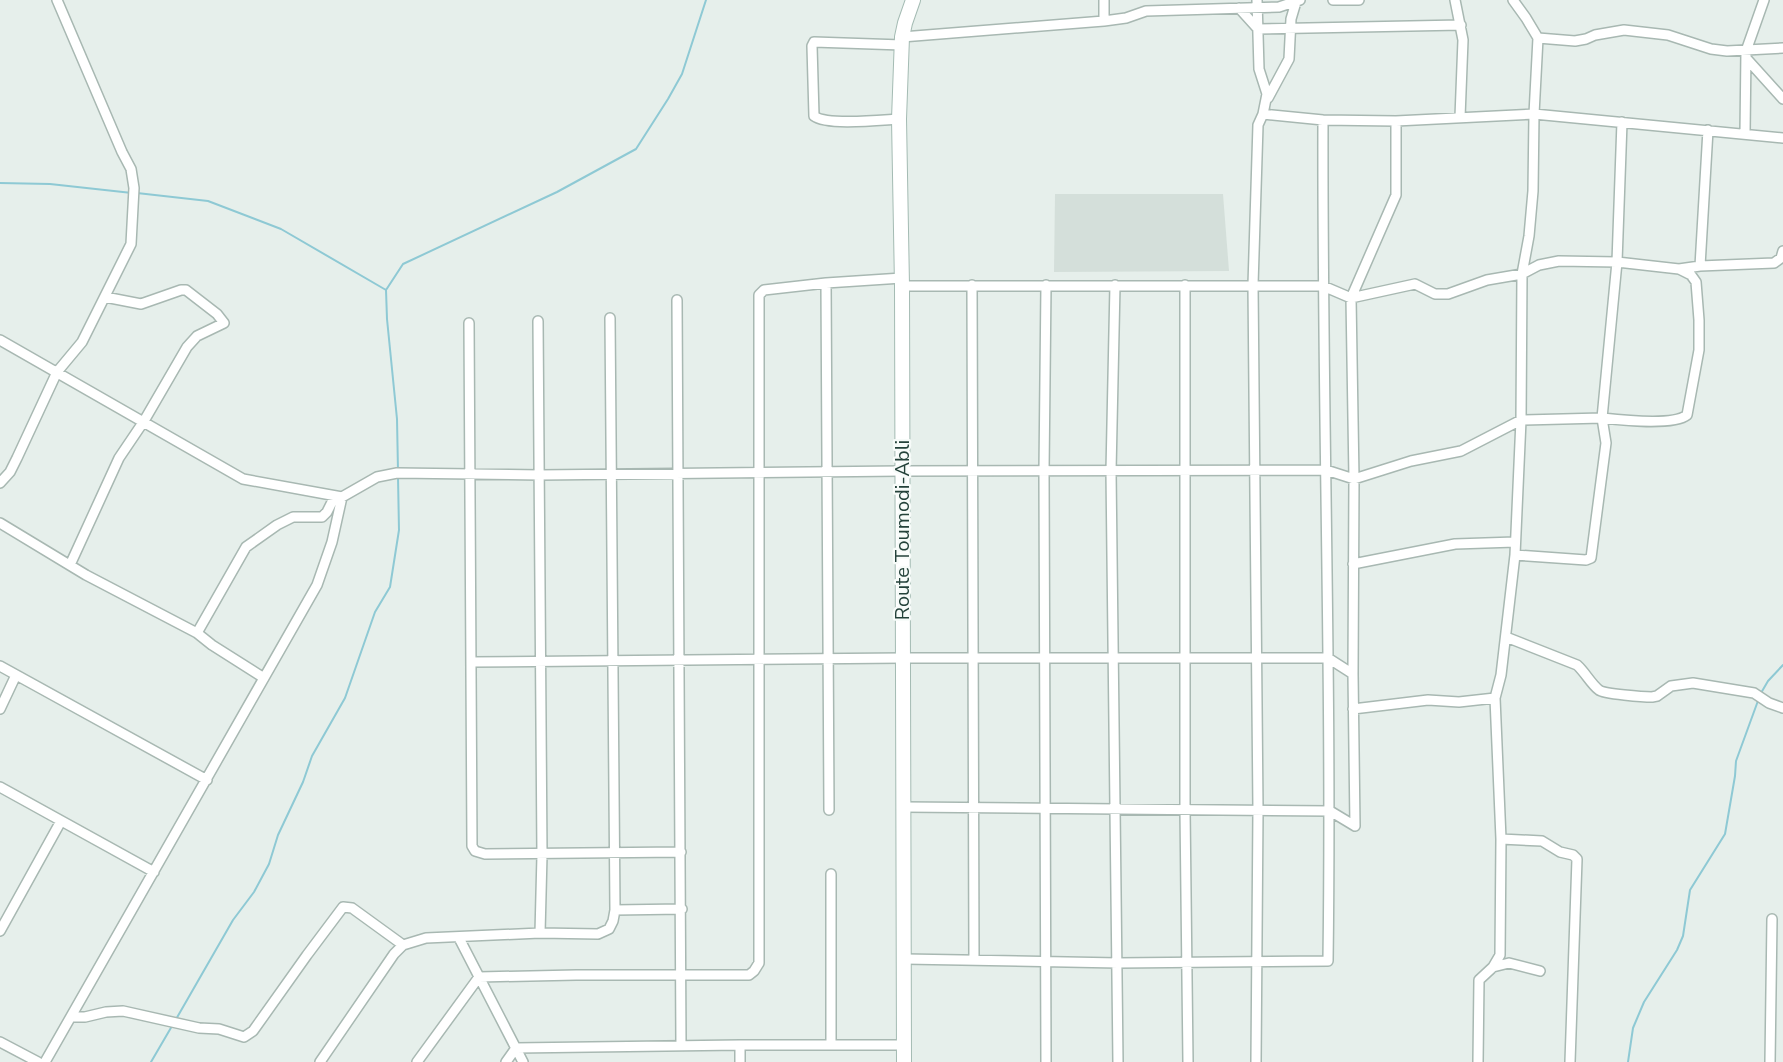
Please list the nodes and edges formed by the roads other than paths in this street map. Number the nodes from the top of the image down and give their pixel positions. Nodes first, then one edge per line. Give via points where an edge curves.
1 (57, 0) edge
2 (913, 0) edge
3 (1104, 0) edge
4 (1333, 0) edge
5 (1359, 0) edge
6 (1455, 0) edge
7 (1513, 0) edge
8 (1764, 0) edge
9 (1298, 1) edge
10 (1257, 4) edge
11 (1239, 8) junction
12 (1104, 21) junction
13 (1461, 25) junction
14 (1292, 27) junction
15 (1258, 29) junction
16 (1538, 38) junction
17 (902, 41) junction
18 (1783, 48) edge
19 (1746, 54) junction
20 (1783, 99) edge
21 (1266, 101) junction
22 (1263, 114) junction
23 (1534, 114) junction
24 (1460, 117) junction
25 (899, 119) junction
26 (1323, 120) junction
27 (1396, 121) junction
28 (1622, 122) junction
29 (1707, 130) junction
30 (1745, 133) junction
31 (1783, 137) edge
32 (1783, 251) edge
33 (1617, 262) junction
34 (1780, 265) edge
35 (1700, 266) junction
36 (1679, 269) junction
37 (1522, 274) junction
38 (902, 282) junction
39 (826, 283) junction
40 (972, 285) junction
41 (1046, 285) junction
42 (1115, 285) junction
43 (1185, 285) junction
44 (1253, 285) junction
45 (1323, 286) junction
46 (105, 297) junction
47 (1351, 298) junction
48 (677, 300) dead end
49 (610, 318) dead end
50 (538, 321) dead end
51 (469, 322) dead end
52 (0, 340) edge
53 (57, 372) junction
54 (1602, 418) junction
55 (1521, 420) junction
56 (144, 421) junction
57 (1255, 470) junction
58 (1326, 470) junction
59 (901, 471) junction
60 (973, 471) junction
61 (1044, 471) junction
62 (1112, 471) junction
63 (827, 472) junction
64 (1185, 472) junction
65 (758, 473) junction
66 (612, 474) junction
67 (679, 474) junction
68 (471, 475) junction
69 (540, 475) junction
70 (1354, 479) junction
71 (0, 483) edge
72 (338, 496) junction
73 (0, 523) edge
74 (1515, 542) junction
75 (1515, 555) junction
76 (1353, 564) junction
77 (70, 565) junction
78 (197, 633) junction
79 (1506, 637) junction
80 (828, 658) junction
81 (903, 658) junction
82 (974, 658) junction
83 (1045, 658) junction
84 (1114, 658) junction
85 (1185, 658) junction
86 (1257, 658) junction
87 (1328, 658) junction
88 (758, 659) junction
89 (614, 660) junction
90 (680, 660) junction
91 (541, 661) junction
92 (471, 662) junction
93 (0, 666) edge
94 (1353, 674) junction
95 (16, 675) junction
96 (264, 678) junction
97 (1495, 698) junction
98 (0, 708) edge
99 (1783, 708) edge
100 (1353, 710) junction
101 (207, 780) junction
102 (0, 787) edge
103 (904, 807) junction
104 (975, 808) junction
105 (1045, 809) junction
106 (1116, 809) junction
107 (829, 810) dead end
108 (1185, 810) junction
109 (1258, 810) junction
110 (1330, 811) junction
111 (62, 821) junction
112 (1501, 839) junction
113 (681, 852) junction
114 (614, 853) junction
115 (542, 855) junction
116 (154, 872) junction
117 (831, 874) dead end
118 (682, 909) junction
119 (615, 910) junction
120 (1772, 919) dead end
121 (0, 931) edge
122 (540, 933) junction
123 (459, 938) junction
124 (403, 945) junction
125 (905, 959) junction
126 (974, 960) junction
127 (1256, 960) junction
128 (1047, 961) junction
129 (1118, 963) junction
130 (1187, 963) junction
131 (1493, 967) junction
132 (1540, 971) dead end
133 (682, 975) junction
134 (479, 977) junction
135 (72, 1017) junction
136 (0, 1042) edge
137 (831, 1044) junction
138 (740, 1045) junction
139 (904, 1045) junction
140 (681, 1046) junction
141 (516, 1048) junction
142 (38, 1062) edge
143 (45, 1062) edge
144 (320, 1062) edge
145 (417, 1062) edge
146 (506, 1062) edge
147 (523, 1062) edge
148 (740, 1062) edge
149 (904, 1062) edge
150 (1046, 1062) edge
151 (1118, 1062) edge
152 (1188, 1062) edge
153 (1256, 1062) edge
154 (1478, 1062) edge
155 (1570, 1062) edge
156 (1770, 1062) edge

1 - 46 street via 132,175 130,244
2 - 17 street, Route Toumodi-Abli
3 - 12 street
4 - 5 street
6 - 13 street
7 - 16 street
8 - 19 street
9 - 10 street via 1279,7
9 - 14 street via 1291,14
10 - 11 street
10 - 15 street
11 - 12 street via 1146,11
11 - 15 street
12 - 17 street
13 - 14 street
13 - 24 street
14 - 15 street
14 - 21 street via 1289,59
15 - 21 street via 1259,69
16 - 19 street via 1575,41 1624,30 1646,31
16 - 23 street
17 - 25 street, Route Toumodi-Abli
17 - 25 street via 814,42 812,46 814,116 843,122
18 - 19 street
19 - 20 street
19 - 30 street
21 - 22 street
22 - 26 street
22 - 44 street via 1258,124
23 - 24 street
23 - 28 street
23 - 37 street via 1533,191
24 - 27 street
25 - 38 street, Route Toumodi-Abli
26 - 27 street
26 - 45 street
27 - 47 street via 1396,195
28 - 29 street
28 - 33 street
29 - 30 street
29 - 35 street
30 - 31 street
32 - 34 street
33 - 36 street
33 - 37 street via 1559,261
33 - 54 street
34 - 35 street
35 - 36 street
36 - 54 street via 1695,282 1699,320 1699,350 1687,415 1640,422
37 - 47 street via 1487,280 1449,294 1435,294 1415,284
37 - 55 street
38 - 39 street
38 - 40 street
38 - 59 street, Route Toumodi-Abli
39 - 63 street
39 - 65 street via 764,290 759,296
40 - 41 street
40 - 60 street
41 - 42 street
41 - 61 street
42 - 43 street
42 - 62 street
43 - 44 street
43 - 64 street
44 - 45 street
44 - 57 street
45 - 47 street
45 - 58 street
46 - 53 street via 78,348
46 - 56 street via 141,304 183,290 224,322 191,342
47 - 70 street
48 - 67 street
49 - 66 street
50 - 69 street
51 - 68 street
52 - 53 street
53 - 56 street
53 - 71 street via 17,459
54 - 55 street
54 - 75 street via 1606,443 1592,558
55 - 70 street via 1461,451
55 - 74 street
56 - 72 street via 243,478
56 - 77 street via 119,458
57 - 58 street
57 - 64 street
57 - 86 street
58 - 70 street
58 - 87 street
59 - 60 street
59 - 63 street
59 - 81 street, Route Toumodi-Abli
60 - 61 street
60 - 82 street
61 - 62 street
61 - 83 street
62 - 64 street
62 - 84 street
63 - 65 street
63 - 80 street
64 - 85 street
65 - 67 street
65 - 88 street
66 - 67 street
66 - 69 street
66 - 89 street
67 - 90 street
68 - 69 street
68 - 72 street via 387,474
68 - 92 street
69 - 91 street
70 - 76 street
72 - 78 street via 322,517 293,517 246,547
72 - 96 street via 332,542 317,585
73 - 77 street
74 - 75 street
74 - 76 street via 1455,544
75 - 79 street
76 - 94 street
77 - 78 street
78 - 96 street
79 - 97 street
79 - 99 street via 1577,665 1604,693 1652,697 1671,686 1693,683 1754,693
80 - 81 street
80 - 88 street
80 - 107 street
81 - 82 street
81 - 103 street, Route Toumodi-Abli
82 - 83 street
82 - 104 street
83 - 84 street
83 - 105 street
84 - 85 street
84 - 106 street
85 - 86 street
85 - 108 street
86 - 87 street
86 - 109 street
87 - 94 street
87 - 110 street
88 - 90 street
88 - 133 street via 759,963 749,975
89 - 90 street
89 - 91 street
89 - 114 street
90 - 113 street
91 - 92 street
91 - 115 street
92 - 115 street via 472,846 485,854
93 - 95 street
94 - 100 street
95 - 98 street
95 - 101 street
96 - 101 street
97 - 100 street via 1428,700
97 - 112 street
100 - 110 street via 1355,826
101 - 116 street
102 - 111 street
103 - 104 street
103 - 125 street, Route Toumodi-Abli
104 - 105 street
104 - 126 street
105 - 106 street
105 - 128 street
106 - 108 street
106 - 129 street
108 - 109 street
108 - 130 street
109 - 110 street
109 - 127 street
110 - 127 street via 1328,961
111 - 116 street
111 - 121 street
112 - 131 street via 1500,955
112 - 155 street via 1542,842 1577,859
113 - 114 street
113 - 118 street
114 - 115 street
114 - 119 street
115 - 122 street
116 - 135 street
117 - 137 street
118 - 119 street
118 - 133 street
119 - 122 street via 612,925 598,934
120 - 156 street
122 - 123 street
123 - 124 street via 426,938
123 - 134 street
124 - 135 street via 352,908 343,907 253,1031 244,1037 123,1011
124 - 144 street
125 - 126 street
125 - 139 street, Route Toumodi-Abli
126 - 128 street
127 - 130 street
127 - 153 street
128 - 129 street
128 - 150 street
129 - 130 street
129 - 151 street
130 - 152 street
131 - 132 street via 1509,963
131 - 154 street via 1479,980
133 - 134 street
133 - 140 street
134 - 141 street
134 - 145 street
135 - 143 street
136 - 142 street
137 - 138 street
137 - 139 street
138 - 140 street
138 - 148 street
139 - 149 street, Route Toumodi-Abli
140 - 141 street
141 - 146 street
141 - 147 street

